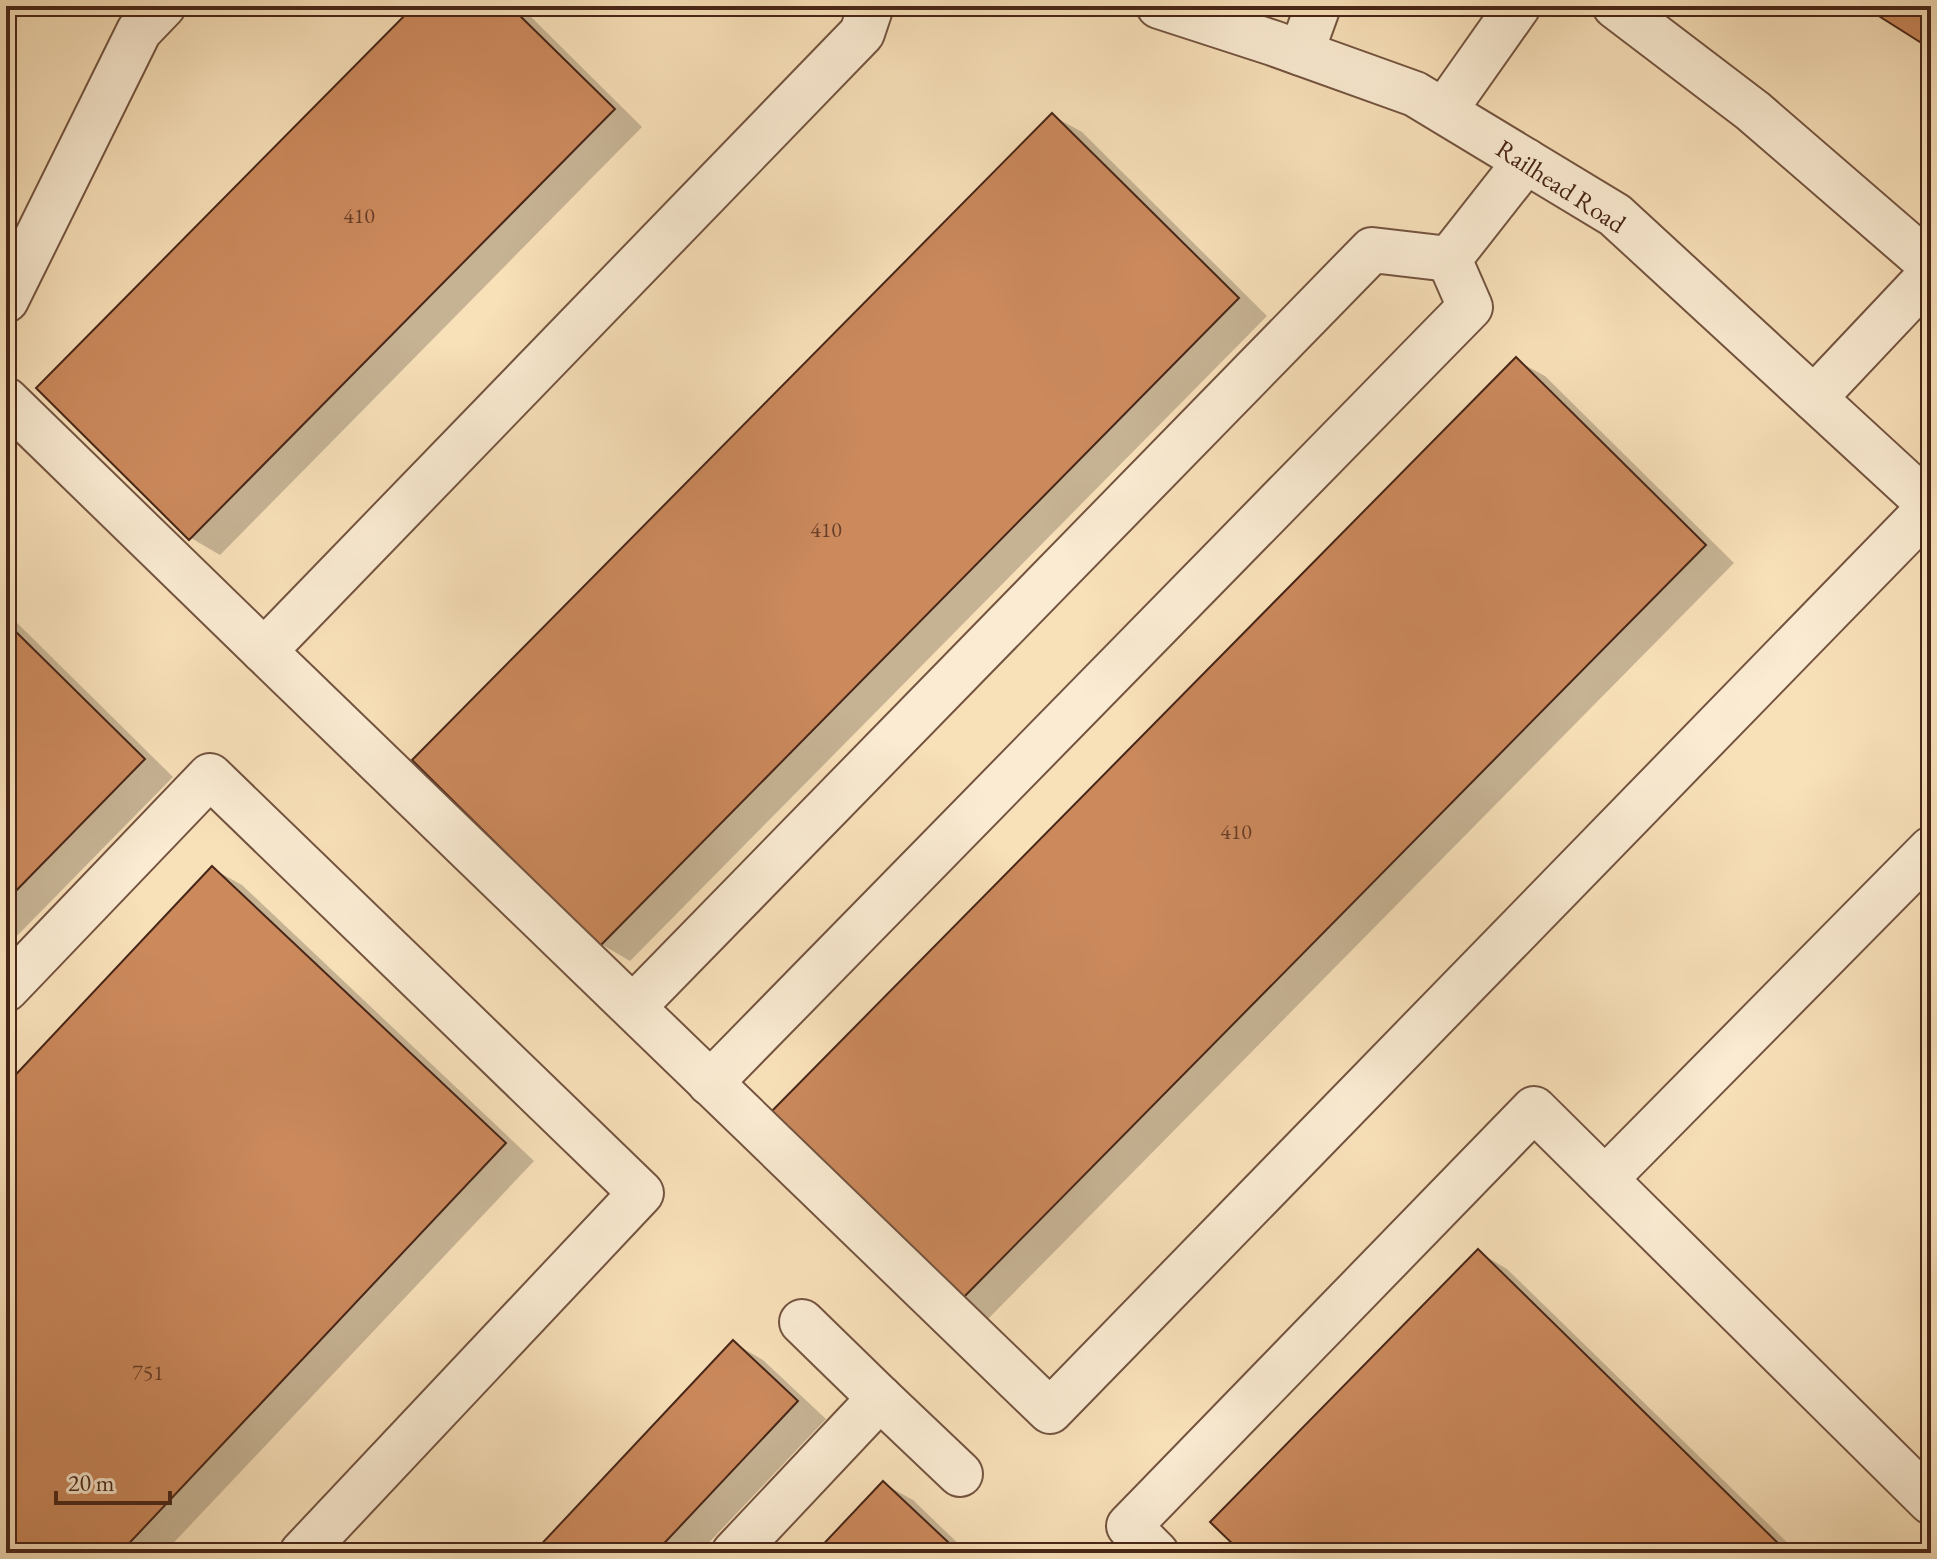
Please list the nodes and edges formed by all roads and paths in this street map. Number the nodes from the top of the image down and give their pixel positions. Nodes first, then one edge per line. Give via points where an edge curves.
1 (163, 6) edge
2 (871, 6) edge
3 (1159, 6) edge
4 (1318, 6) edge
5 (1518, 6) edge
6 (1615, 6) edge
7 (1301, 53) junction
8 (1444, 111) junction
9 (1526, 161) junction
10 (1449, 259) junction
11 (1931, 265) edge
12 (1931, 274) edge
13 (6, 300) edge
14 (1814, 398) junction
15 (6, 400) edge
16 (1931, 506) edge
17 (264, 651) junction
18 (1931, 849) edge
19 (6, 989) edge
20 (633, 1007) junction
21 (710, 1083) junction
22 (1605, 1179) junction
23 (802, 1322) dead end
24 (880, 1398) junction
25 (960, 1474) dead end
26 (1931, 1502) edge
27 (302, 1553) edge
28 (734, 1553) edge
29 (1156, 1553) edge

1 - 13 street via 139,31
2 - 17 street via 862,33
3 - 7 street, Railhead Road
4 - 7 street
5 - 8 street
6 - 11 street via 1753,111
7 - 8 street, Railhead Road via 1415,94
8 - 9 street, Railhead Road
9 - 10 street
9 - 14 street, Railhead Road via 1615,215
10 - 20 street via 1372,250
10 - 21 street via 1470,307
12 - 14 street
14 - 16 street, Railhead Road
15 - 17 street
16 - 21 street via 1050,1411
17 - 20 street
18 - 22 street
19 - 27 street via 210,776 641,1193
20 - 21 street
22 - 26 street
22 - 29 street via 1534,1109 1129,1526
23 - 24 street
24 - 25 street
24 - 28 street

